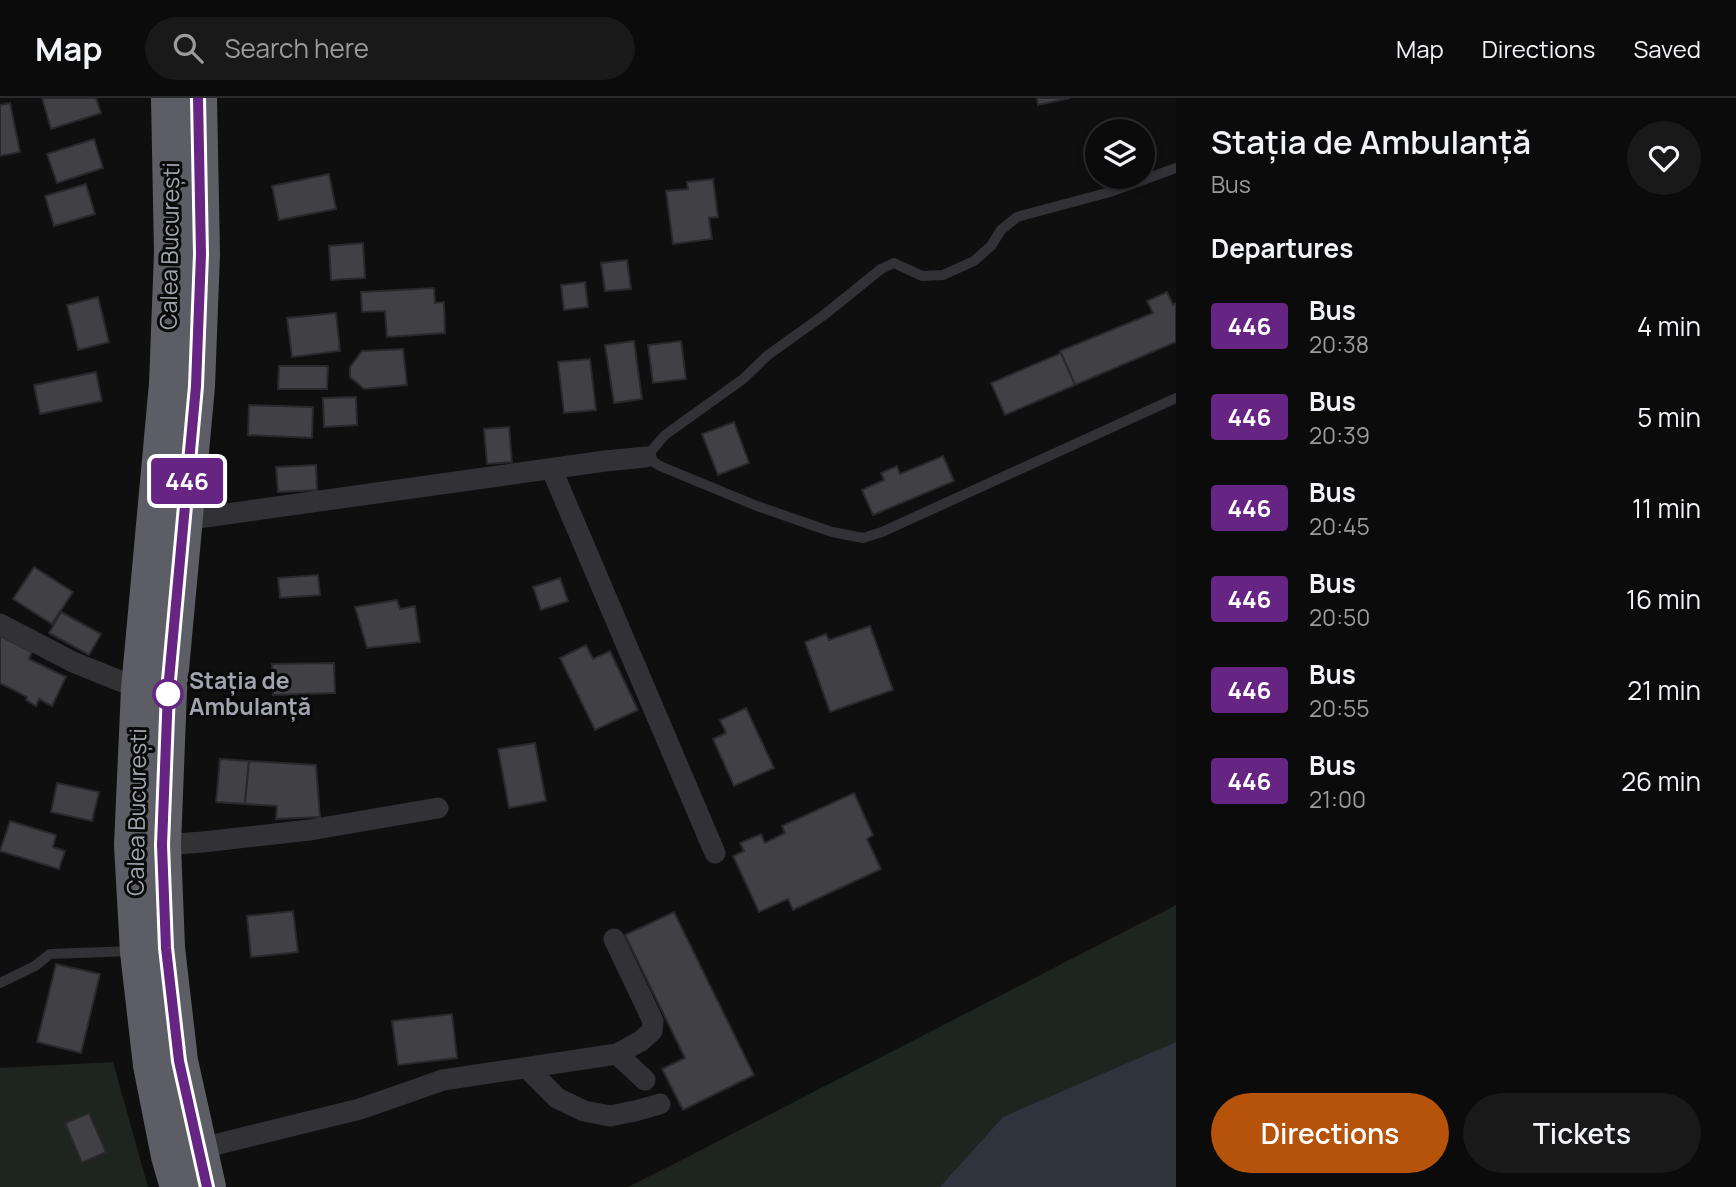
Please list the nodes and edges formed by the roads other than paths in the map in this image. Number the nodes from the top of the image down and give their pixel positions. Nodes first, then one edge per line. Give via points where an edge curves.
1 (170, 98) edge
2 (198, 98) edge
3 (1176, 168) edge
4 (1176, 398) edge
5 (646, 457) junction
6 (552, 470) junction
7 (184, 520) junction
8 (0, 624) edge
9 (140, 689) junction
10 (438, 808) dead end
11 (162, 845) junction
12 (715, 853) dead end
13 (614, 939) dead end
14 (139, 952) junction
15 (0, 983) edge
16 (617, 1054) junction
17 (527, 1068) junction
18 (645, 1080) dead end
19 (660, 1104) dead end
20 (198, 1149) junction
21 (179, 1187) edge
22 (207, 1187) edge

1 - 9 highway, Calea București via 173,253 168,384
2 - 7 highway, Calea București via 201,254
3 - 5 lane via 1017,217 974,261 943,275 922,276 894,263 881,269 665,435
4 - 5 lane via 863,538 757,506
5 - 6 street
6 - 7 street
6 - 12 street
7 - 11 highway, Calea București via 168,691
8 - 9 street via 73,662
9 - 14 highway, Calea București via 133,845
10 - 11 street via 310,830
11 - 20 highway, Calea București via 166,948 178,1048
13 - 16 street via 653,1021 652,1031
14 - 15 lane via 50,954
14 - 21 highway, Calea București via 152,1065
16 - 17 street
16 - 18 street
17 - 19 street via 557,1098 584,1111 610,1116
17 - 20 street via 443,1080 360,1109
20 - 22 highway, Calea București

